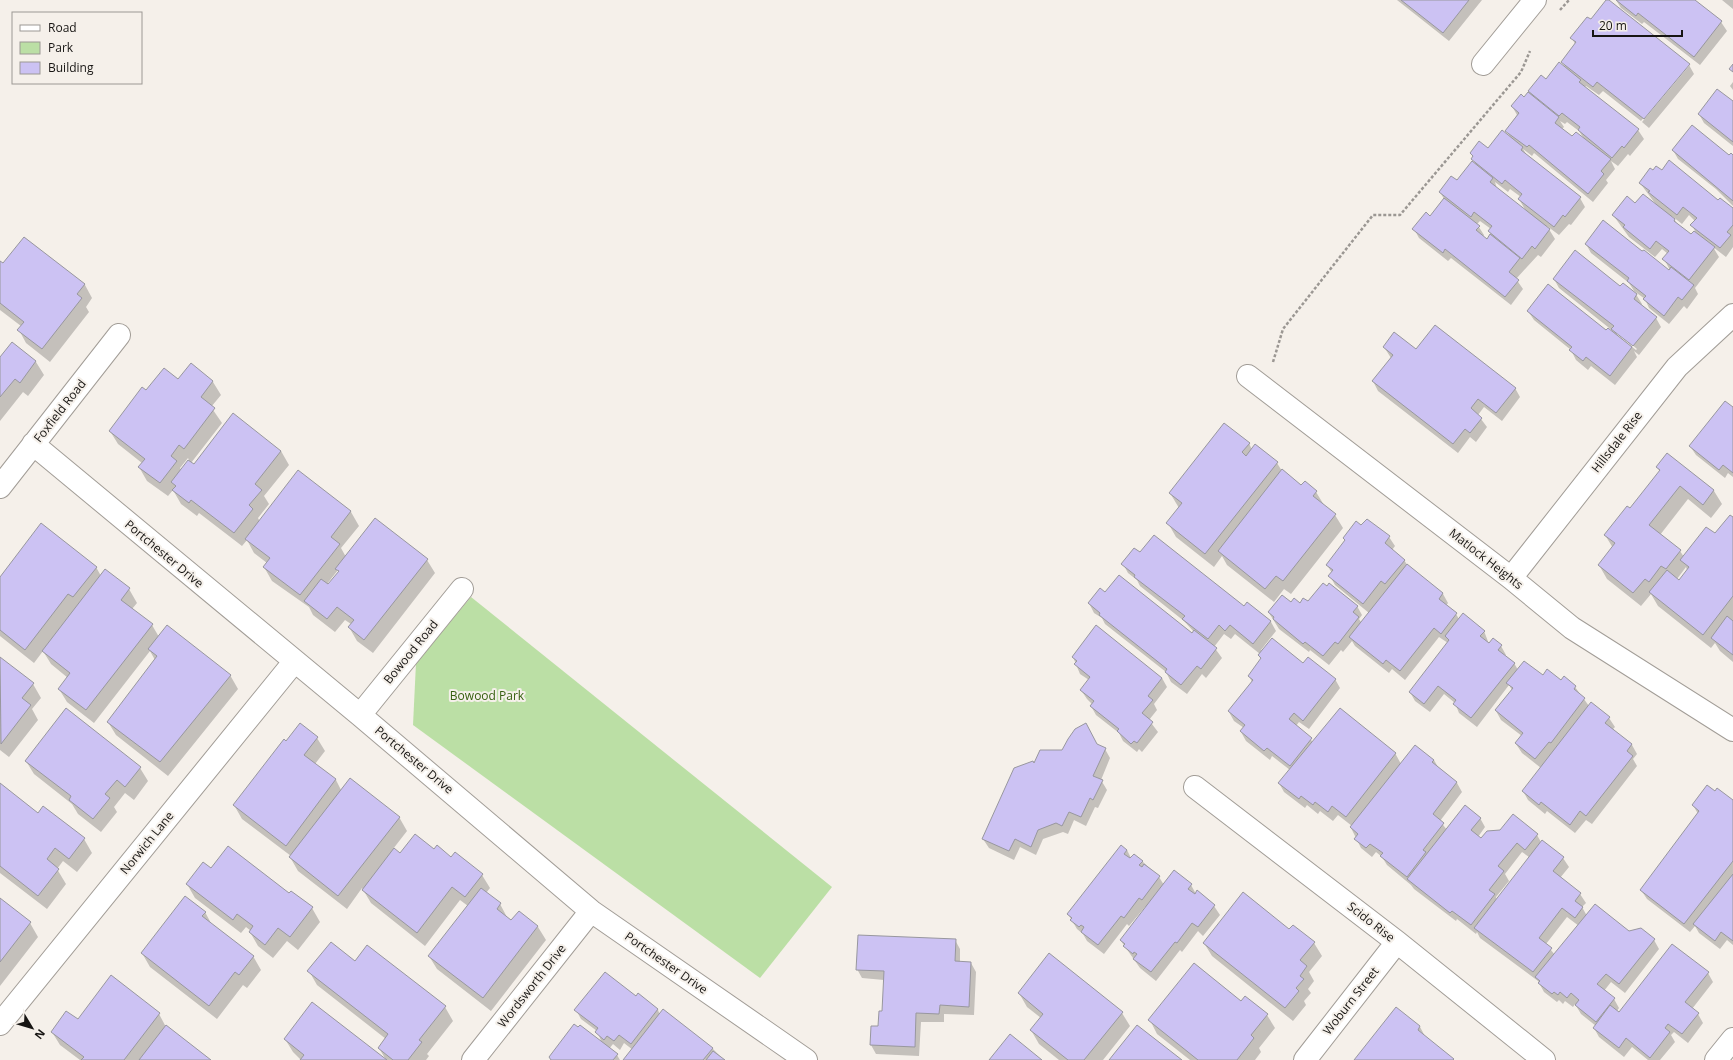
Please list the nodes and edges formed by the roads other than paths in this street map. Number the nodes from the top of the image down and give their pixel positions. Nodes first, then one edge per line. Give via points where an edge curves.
1 (1535, 0) edge
2 (1483, 64) dead end
3 (1733, 315) edge
4 (119, 335) dead end
5 (1256, 382) road end
6 (33, 444) junction
7 (0, 487) edge
8 (1511, 578) junction
9 (462, 589) dead end
10 (294, 662) junction
11 (360, 715) junction
12 (1733, 730) edge
13 (1195, 787) dead end
14 (591, 911) junction
15 (1397, 942) junction
16 (0, 1024) edge
17 (1733, 1039) edge
18 (473, 1060) edge
19 (806, 1060) edge
20 (1305, 1060) edge
21 (1544, 1060) edge
22 (1716, 1060) edge

1 - 2 street
3 - 8 street, Hillsdale Rise via 1676,366
4 - 6 street, Foxfield Road
5 - 8 street, Matlock Heights
6 - 7 street, Foxfield Road
6 - 10 street, Portchester Drive
8 - 12 street, Matlock Heights via 1572,628
9 - 11 street, Bowood Road
10 - 11 street, Portchester Drive
10 - 16 street, Norwich Lane
11 - 14 street, Portchester Drive
13 - 15 street, Scido Rise
14 - 18 street, Wordsworth Drive
14 - 19 street, Portchester Drive
15 - 20 street, Woburn Street
15 - 21 street, Scido Rise
17 - 22 street

